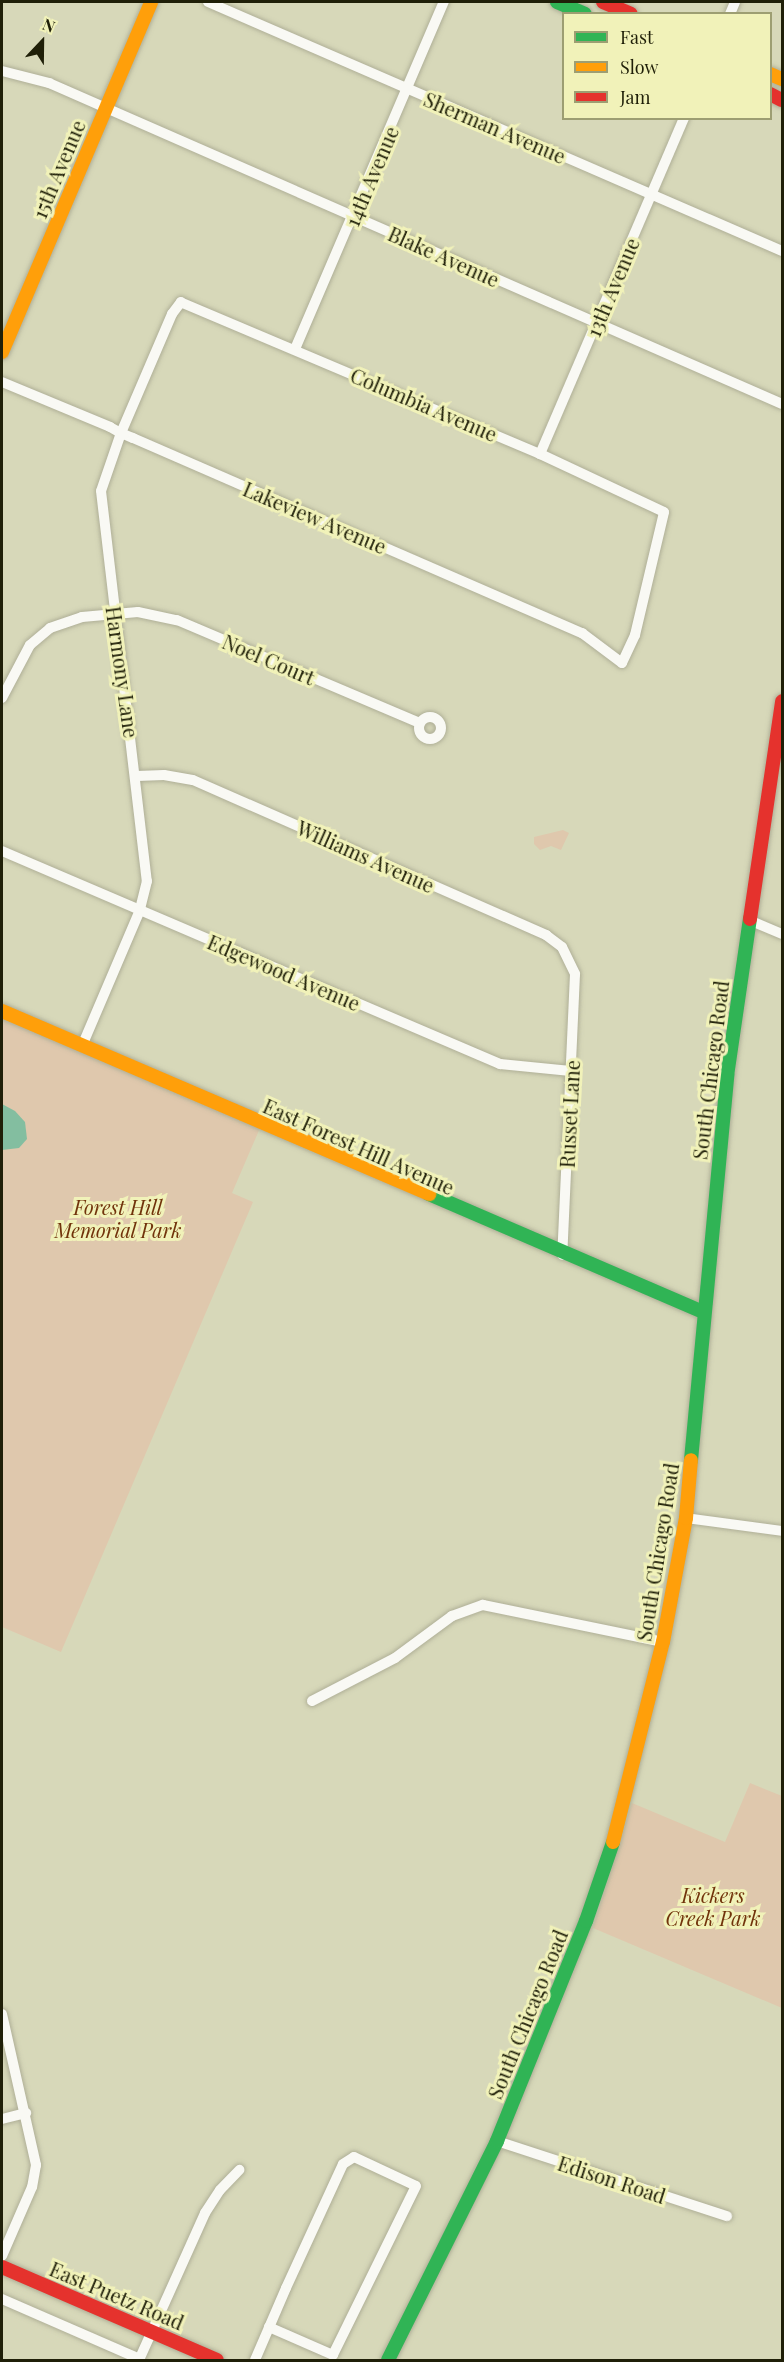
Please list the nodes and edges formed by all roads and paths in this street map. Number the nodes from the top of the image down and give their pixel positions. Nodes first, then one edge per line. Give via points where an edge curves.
1 (151, 2) edge
2 (208, 2) edge
3 (444, 2) edge
4 (557, 2) edge
5 (603, 2) edge
6 (580, 12) edge
7 (626, 12) edge
8 (2, 71) edge
9 (408, 90) junction
10 (105, 108) junction
11 (683, 120) edge
12 (652, 195) junction
13 (353, 216) junction
14 (783, 250) edge
15 (181, 302) joint
16 (597, 323) junction
17 (295, 349) junction
18 (2, 352) edge
19 (2, 382) edge
20 (783, 404) edge
21 (121, 433) junction
22 (540, 454) junction
23 (664, 512) joint
24 (115, 614) junction
25 (2, 698) edge
26 (783, 701) edge
27 (420, 723) dead end
28 (137, 776) junction
29 (2, 851) edge
30 (140, 910) junction
31 (749, 920) junction
32 (783, 934) edge
33 (575, 974) joint
34 (2, 1011) edge
35 (82, 1046) junction
36 (571, 1071) junction
37 (562, 1255) junction
38 (703, 1312) junction
39 (686, 1518) junction
40 (783, 1531) edge
41 (663, 1642) junction
42 (312, 1701) dead end
43 (2, 2014) edge
44 (26, 2113) junction
45 (2, 2119) edge
46 (497, 2141) junction
47 (239, 2170) dead end
48 (727, 2216) dead end
49 (2, 2256) edge
50 (2, 2267) edge
51 (2, 2299) edge
52 (269, 2327) junction
53 (153, 2332) junction
54 (140, 2360) edge
55 (217, 2361) edge
56 (255, 2361) edge
57 (388, 2361) edge

1 - 10 main road, 15th Avenue
2 - 9 street, Sherman Avenue
3 - 9 street, 14th Avenue
4 - 6 main road
5 - 7 main road
8 - 10 street, Blake Avenue via 49,83
9 - 12 street, Sherman Avenue
9 - 13 street, 14th Avenue
10 - 13 street, Blake Avenue
10 - 18 main road, 15th Avenue
11 - 12 street, 13th Avenue
12 - 14 street, Sherman Avenue
12 - 16 street, 13th Avenue
13 - 16 street, Blake Avenue
13 - 17 street, 14th Avenue
15 - 17 street, Columbia Avenue
15 - 21 street, Harmony Lane via 172,314
16 - 20 street, Blake Avenue
16 - 22 street, 13th Avenue
17 - 22 street, Columbia Avenue
19 - 21 street, Lakeview Avenue
21 - 23 street, Lakeview Avenue via 582,633 622,663 635,635
21 - 24 street, Harmony Lane via 102,491
22 - 23 street, Columbia Avenue
24 - 25 street, Noel Court via 82,617 50,628 30,645
24 - 27 street, Noel Court via 138,612 177,620
24 - 28 street, Harmony Lane
26 - 31 main road, South Chicago Road
28 - 30 street, Harmony Lane via 147,881
28 - 33 street, Williams Avenue via 193,780 546,935 562,947
29 - 30 street, Edgewood Avenue
30 - 35 street, Harmony Lane
30 - 36 street, Edgewood Avenue via 500,1064
31 - 32 street
31 - 38 main road, South Chicago Road via 727,1076
33 - 36 street, Russet Lane
34 - 35 main road, East Forest Hill Avenue
35 - 37 main road, East Forest Hill Avenue
36 - 37 street, Russet Lane
37 - 38 main road, East Forest Hill Avenue
38 - 39 main road, South Chicago Road
39 - 40 street
39 - 41 main road, South Chicago Road
41 - 42 street via 483,1605 452,1616 395,1658
41 - 46 main road, South Chicago Road via 614,1838 586,1921
43 - 44 street
44 - 45 street
44 - 49 street via 35,2154 35,2177
46 - 48 street, Edison Road
46 - 57 main road, South Chicago Road
47 - 53 street via 212,2200
50 - 53 main road, East Puetz Road
51 - 54 street
52 - 52 street via 343,2163 354,2157 416,2186 333,2355
52 - 56 street
53 - 54 street
53 - 55 main road, East Puetz Road

